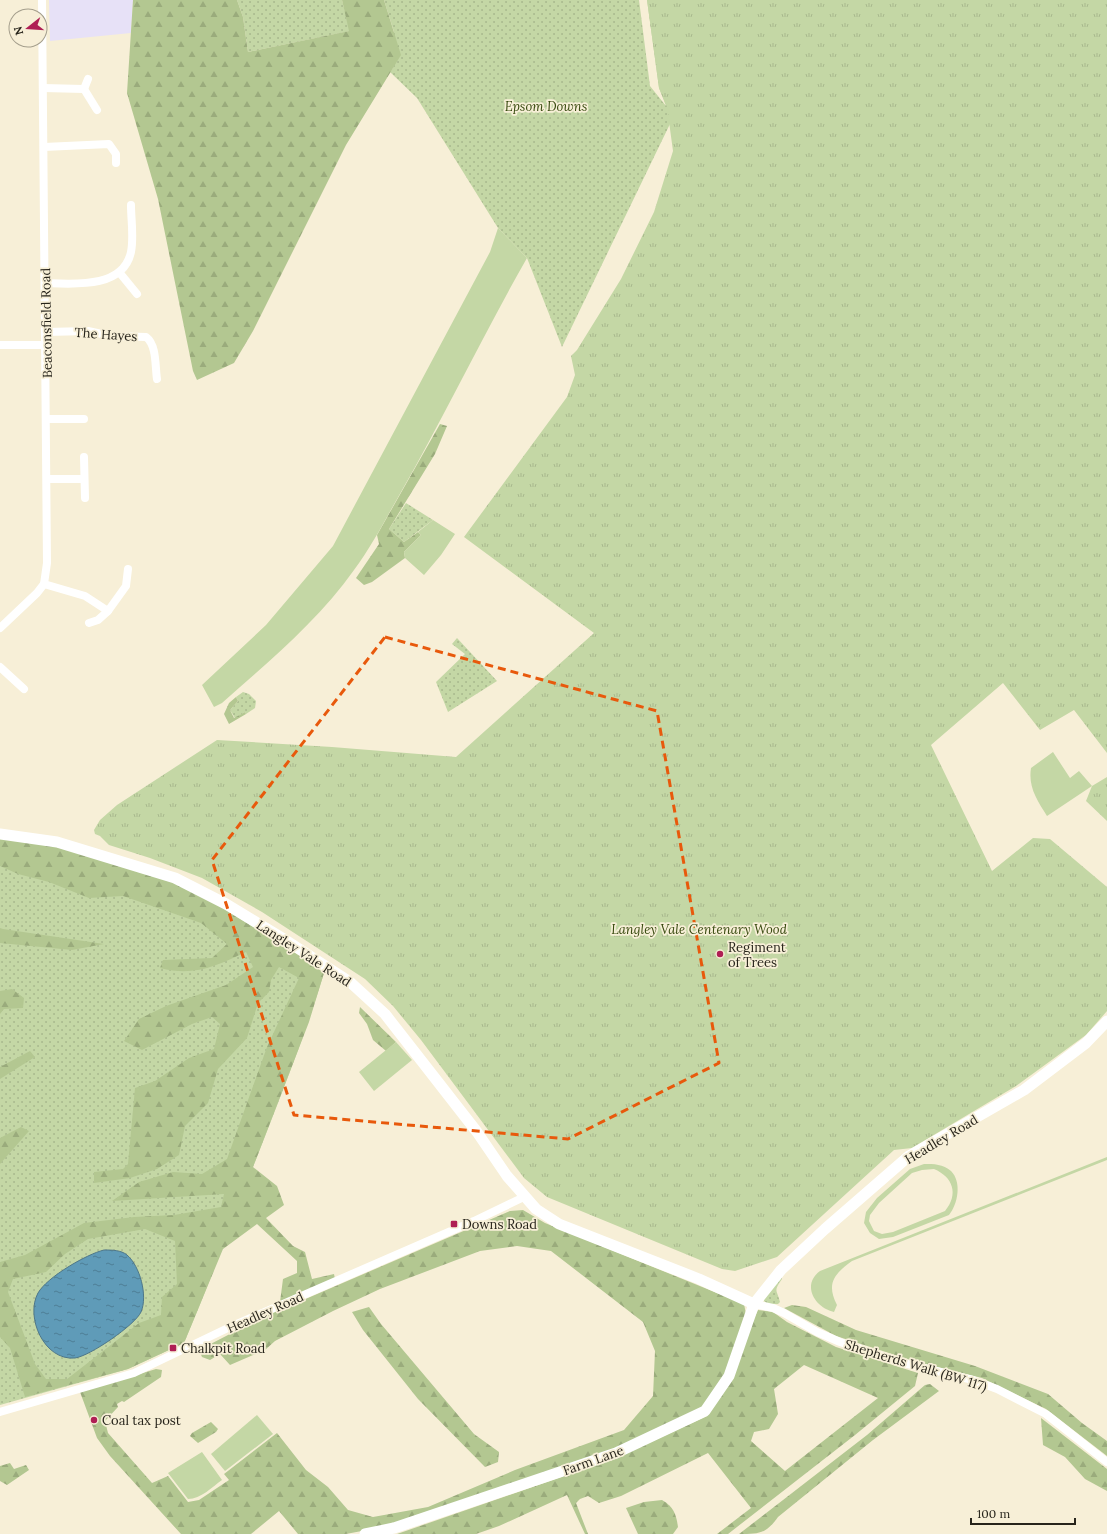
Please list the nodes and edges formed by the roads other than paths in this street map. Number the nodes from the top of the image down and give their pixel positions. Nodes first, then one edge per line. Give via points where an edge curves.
1 (42, 0) edge
2 (88, 79) dead end
3 (43, 88) junction
4 (84, 89) junction
5 (97, 110) dead end
6 (44, 147) junction
7 (116, 163) dead end
8 (131, 205) dead end
9 (119, 272) junction
10 (45, 283) junction
11 (137, 294) dead end
12 (46, 332) junction
13 (0, 345) edge
14 (46, 345) junction
15 (157, 379) dead end
16 (47, 419) junction
17 (84, 419) dead end
18 (84, 456) dead end
19 (47, 479) junction
20 (84, 479) junction
21 (85, 498) dead end
22 (128, 569) dead end
23 (44, 584) junction
24 (108, 611) junction
25 (89, 623) dead end
26 (0, 628) edge
27 (0, 667) edge
28 (24, 689) dead end
29 (0, 834) edge
30 (1107, 1021) edge
31 (524, 1197) junction
32 (754, 1304) junction
33 (0, 1412) edge
34 (1107, 1462) edge
35 (365, 1534) edge

1 - 3 street, Beaconsfield Road
2 - 4 street
3 - 4 street
3 - 6 street, Beaconsfield Road
4 - 5 street
6 - 7 street via 109,144 116,154
6 - 10 street, Beaconsfield Road
8 - 9 street via 131,253
9 - 10 street via 100,281
9 - 11 street
10 - 12 street, Beaconsfield Road
12 - 14 street, Beaconsfield Road
12 - 15 street, The Hayes via 88,331 111,336 146,337 153,351
13 - 14 street
14 - 16 street, Beaconsfield Road
16 - 17 street
16 - 19 street, Beaconsfield Road
18 - 20 street
19 - 20 street
19 - 23 street, Beaconsfield Road via 47,563
20 - 21 street
22 - 24 street via 126,586
23 - 24 street via 85,596
23 - 26 street via 30,601
24 - 25 street via 98,620
27 - 28 street
29 - 31 street, Langley Vale Road via 57,842 175,878 226,904 350,982 396,1027
30 - 32 street, Headley Road via 1086,1043 1024,1090 909,1156 781,1270
31 - 32 street via 536,1209 559,1224 699,1279
31 - 33 street, Headley Road via 134,1372
32 - 34 street, Shepherds Walk (BW 117) via 773,1308 840,1342 997,1389 1035,1407
32 - 35 street, Farm Lane via 729,1376 705,1411 616,1453 394,1528

